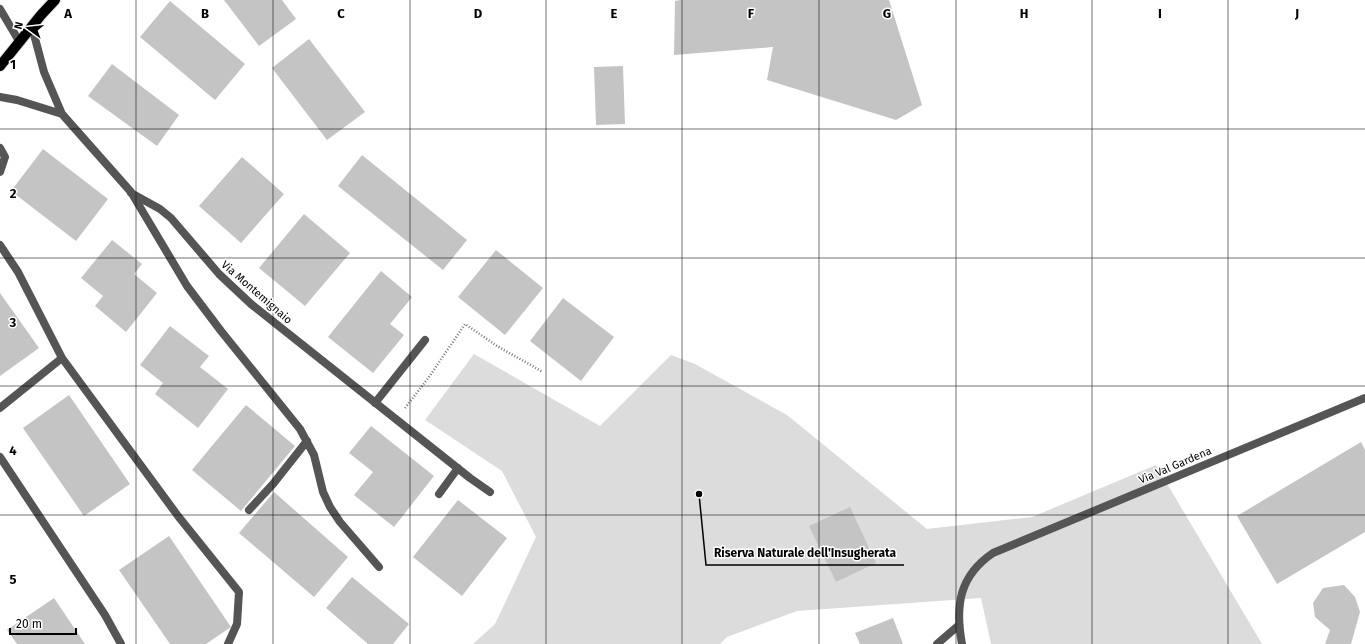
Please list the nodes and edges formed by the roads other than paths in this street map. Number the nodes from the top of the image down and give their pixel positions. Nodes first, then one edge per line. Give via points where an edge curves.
1 (55, 0) edge
2 (0, 9) edge
3 (32, 27) junction
4 (19, 41) junction
5 (0, 66) edge
6 (0, 97) edge
7 (62, 114) junction
8 (0, 148) edge
9 (0, 172) edge
10 (131, 192) junction
11 (0, 245) edge
12 (425, 340) dead end
13 (62, 358) junction
14 (1365, 398) edge
15 (375, 403) junction
16 (0, 408) edge
17 (307, 441) junction
18 (0, 457) edge
19 (458, 468) junction
20 (490, 492) dead end
21 (439, 494) dead end
22 (249, 510) dead end
23 (379, 567) dead end
24 (959, 625) junction
25 (121, 644) edge
26 (228, 644) edge
27 (937, 644) edge
28 (962, 644) edge

1 - 3 main road
2 - 4 street
3 - 4 main road
3 - 7 street, Via Montemignaio via 45,76
4 - 5 main road
6 - 7 street
7 - 10 street, Via Montemignaio
8 - 9 street via 5,157
10 - 15 street, Via Montemignaio via 168,215 240,294
10 - 17 street, Via Montemignaio via 187,286
11 - 13 street via 18,272
12 - 15 street
13 - 16 street
13 - 26 street via 178,516 239,592 237,624
14 - 24 street, Via Val Gardena via 993,553 968,576 959,606
15 - 19 street, Via Montemignaio
17 - 22 street
17 - 23 street, Via Montemignaio via 330,507
18 - 25 street via 105,615
19 - 20 street, Via Montemignaio
19 - 21 street
24 - 27 street
24 - 28 street, Via Val Gardena

